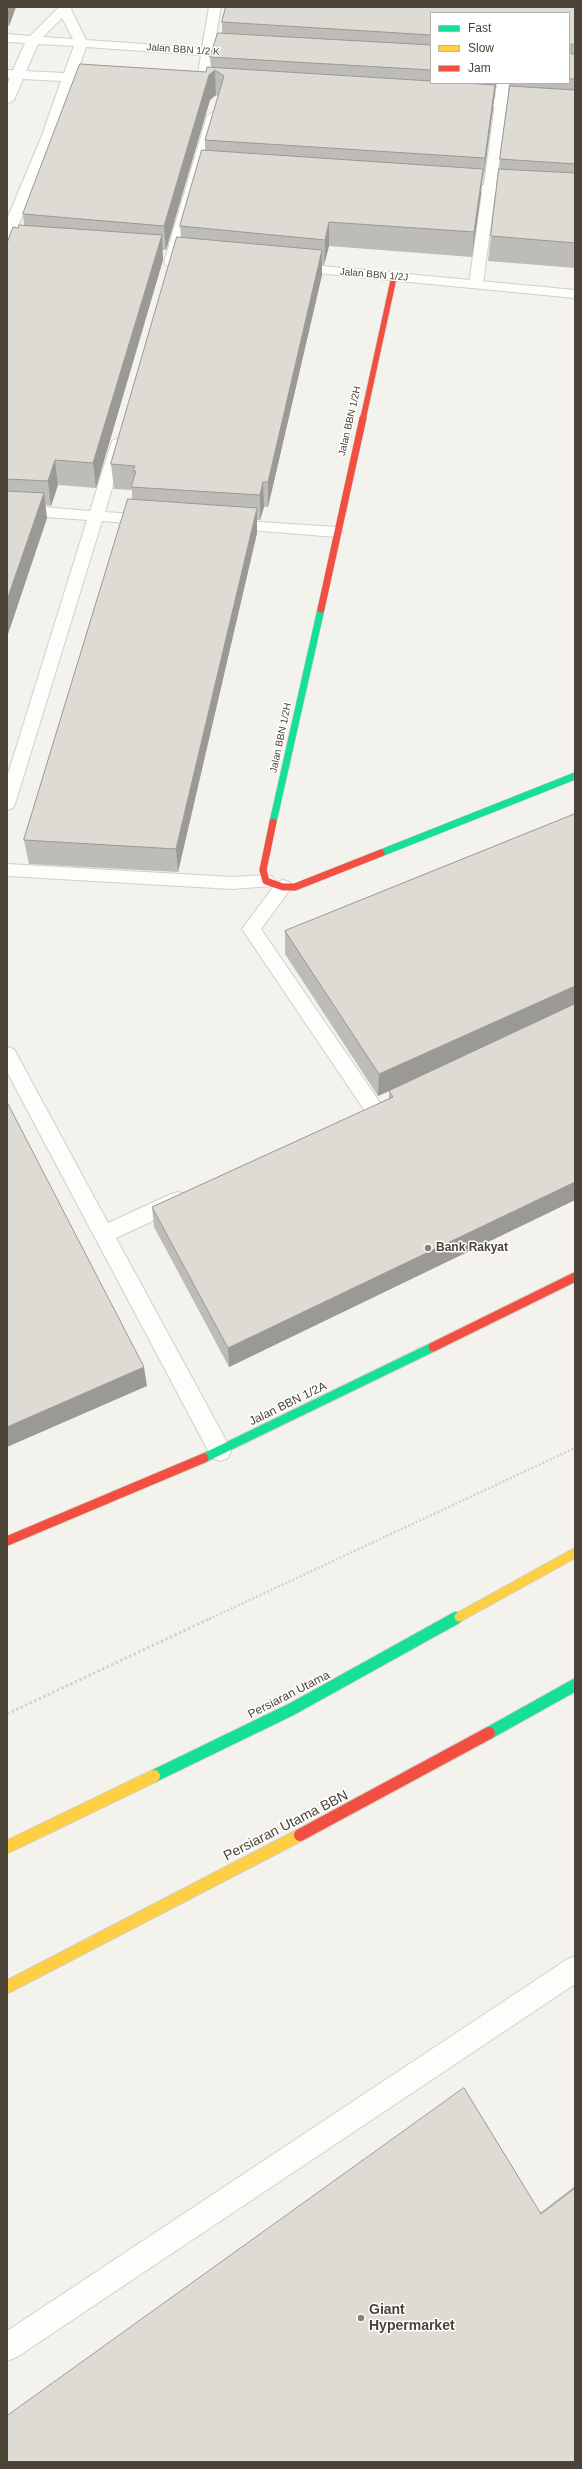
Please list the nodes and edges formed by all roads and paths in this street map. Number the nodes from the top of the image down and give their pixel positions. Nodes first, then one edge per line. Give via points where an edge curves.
1 (215, 7) edge
2 (66, 8) edge
3 (7, 38) edge
4 (33, 40) junction
5 (81, 43) junction
6 (209, 52) junction
7 (257, 55) edge
8 (12, 74) edge
9 (71, 77) junction
10 (117, 80) edge
11 (186, 84) edge
12 (503, 84) edge
13 (202, 85) junction
14 (217, 86) edge
15 (7, 100) edge
16 (454, 101) edge
17 (501, 104) junction
18 (215, 107) edge
19 (575, 109) edge
20 (196, 169) junction
21 (212, 170) edge
22 (440, 186) edge
23 (488, 189) junction
24 (575, 194) edge
25 (11, 241) edge
26 (157, 255) edge
27 (172, 256) junction
28 (188, 258) edge
29 (275, 266) edge
30 (394, 277) junction
31 (166, 279) edge
32 (476, 284) junction
33 (575, 294) edge
34 (124, 424) edge
35 (7, 509) edge
36 (97, 516) junction
37 (166, 521) edge
38 (213, 524) edge
39 (336, 532) junction
40 (575, 776) edge
41 (7, 804) edge
42 (7, 870) edge
43 (275, 884) junction
44 (7, 1054) edge
45 (374, 1109) edge
46 (197, 1191) edge
47 (104, 1234) junction
48 (575, 1277) edge
49 (575, 1448) edge
50 (220, 1451) junction
51 (7, 1541) edge
52 (575, 1553) edge
53 (575, 1685) edge
54 (7, 1714) edge
55 (7, 1847) edge
56 (575, 1969) edge
57 (7, 1987) edge
58 (7, 2347) edge

1 - 6 street
2 - 4 street
2 - 5 street
3 - 4 street, Jalan BBN 1/2 K
4 - 5 street, Jalan BBN 1/2 K
4 - 8 street
5 - 6 street, Jalan BBN 1/2 K
5 - 9 street
6 - 7 street, Jalan BBN 1/2 K
6 - 13 street
8 - 9 street
8 - 15 street
9 - 10 street
9 - 25 street
11 - 13 street
12 - 17 street
13 - 14 street
16 - 17 street
17 - 19 street
17 - 23 lane
18 - 20 lane
20 - 21 lane
20 - 27 lane
22 - 23 lane
23 - 24 lane
23 - 32 lane
26 - 27 lane
27 - 28 street
27 - 31 lane
29 - 30 street, Jalan BBN 1/2J
30 - 32 street, Jalan BBN 1/2J
30 - 39 street, Jalan BBN 1/2H
32 - 33 street, Jalan BBN 1/2J
34 - 36 lane
35 - 36 lane
36 - 37 lane
36 - 41 lane
38 - 39 lane
39 - 43 street, Jalan BBN 1/2H via 264,870
40 - 43 street via 295,887
42 - 43 lane
43 - 45 lane via 251,929
44 - 47 lane
46 - 47 lane
47 - 50 lane
48 - 50 street, Jalan BBN 1/2A
49 - 54 path
50 - 51 street, Jalan BBN 1/2A
52 - 55 street, Persiaran Utama via 292,1709
53 - 57 street, Persiaran Utama BBN via 402,1782
56 - 58 lane

